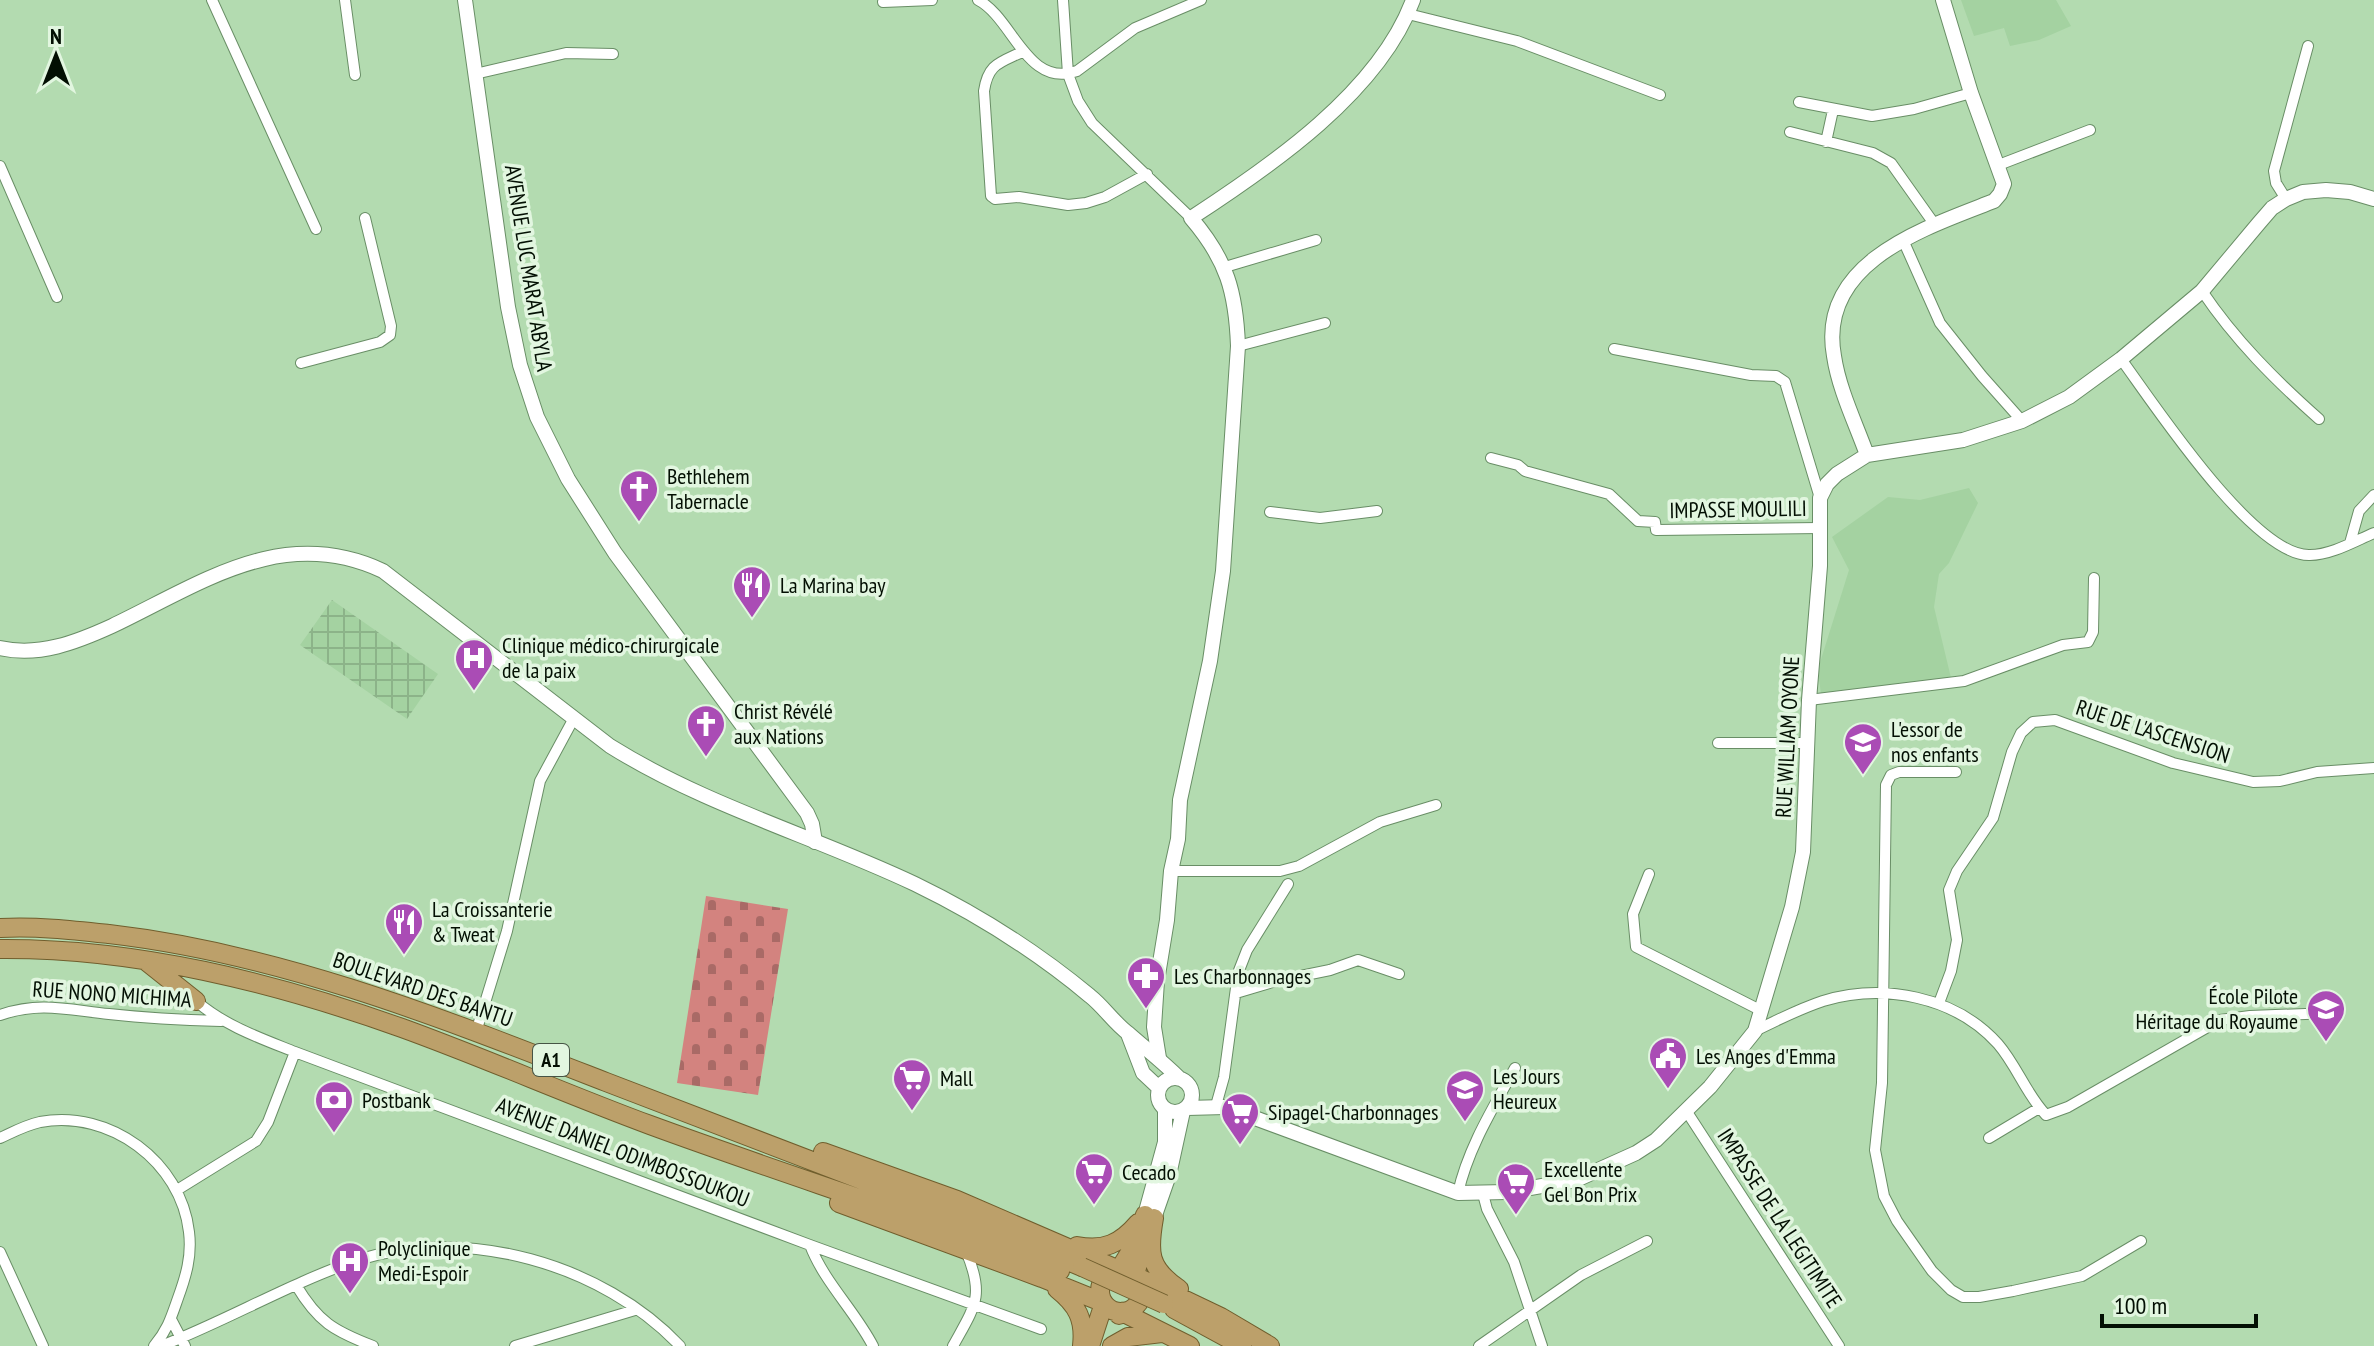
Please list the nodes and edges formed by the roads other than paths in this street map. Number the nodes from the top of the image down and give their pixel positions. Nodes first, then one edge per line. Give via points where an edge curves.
1 (212, 0) edge
2 (345, 0) edge
3 (465, 0) edge
4 (932, 0) edge
5 (978, 0) edge
6 (1063, 0) edge
7 (1169, 0) edge
8 (1201, 0) edge
9 (1943, 0) edge
10 (883, 2) edge
11 (1410, 7) edge
12 (1173, 11) junction
13 (2308, 46) dead end
14 (1022, 52) junction
15 (613, 54) dead end
16 (475, 74) junction
17 (1068, 74) junction
18 (355, 75) dead end
19 (1971, 93) junction
20 (1660, 95) dead end
21 (1799, 102) dead end
22 (1833, 110) junction
23 (2090, 130) dead end
24 (1790, 132) dead end
25 (1826, 142) junction
26 (0, 166) edge
27 (1996, 166) junction
28 (1147, 174) junction
29 (2286, 199) junction
30 (2374, 199) edge
31 (365, 218) dead end
32 (1191, 218) junction
33 (1935, 225) junction
34 (316, 229) dead end
35 (1316, 240) dead end
36 (1903, 240) junction
37 (1225, 267) junction
38 (2202, 291) junction
39 (57, 297) dead end
40 (1325, 323) dead end
41 (1238, 346) junction
42 (1614, 349) dead end
43 (2121, 359) junction
44 (301, 363) dead end
45 (2319, 419) dead end
46 (2022, 421) junction
47 (1867, 455) junction
48 (1491, 458) dead end
49 (2374, 495) edge
50 (1820, 498) junction
51 (1377, 511) dead end
52 (1270, 512) dead end
53 (1820, 528) junction
54 (2374, 533) edge
55 (2350, 543) junction
56 (2094, 578) dead end
57 (0, 648) edge
58 (1809, 700) junction
59 (574, 718) junction
60 (1718, 743) dead end
61 (1808, 743) junction
62 (2374, 768) edge
63 (1956, 772) dead end
64 (1436, 805) dead end
65 (815, 842) junction
66 (1171, 871) junction
67 (1649, 874) dead end
68 (1288, 884) dead end
69 (0, 928) edge
70 (0, 949) edge
71 (145, 960) junction
72 (211, 973) junction
73 (1399, 974) dead end
74 (1236, 993) junction
75 (1884, 994) junction
76 (196, 1001) junction
77 (1939, 1003) junction
78 (1762, 1011) junction
79 (2331, 1013) dead end
80 (0, 1015) edge
81 (223, 1021) junction
82 (1755, 1031) junction
83 (476, 1032) junction
84 (1127, 1034) junction
85 (295, 1052) junction
86 (1159, 1058) junction
87 (1515, 1068) dead end
88 (1179, 1078) junction
89 (1159, 1088) junction
90 (1192, 1090) junction
91 (656, 1101) junction
92 (1221, 1105) junction
93 (2039, 1108) junction
94 (1165, 1110) junction
95 (1185, 1110) junction
96 (1687, 1112) junction
97 (648, 1124) junction
98 (0, 1138) edge
99 (1989, 1138) dead end
100 (177, 1190) junction
101 (1458, 1193) junction
102 (1483, 1194) junction
103 (1150, 1216) junction
104 (1052, 1240) junction
105 (1647, 1241) dead end
106 (2141, 1241) dead end
107 (810, 1245) junction
108 (966, 1251) junction
109 (0, 1252) edge
110 (1080, 1272) junction
111 (4, 1273) edge
112 (1127, 1273) junction
113 (1042, 1278) junction
114 (296, 1285) junction
115 (1104, 1303) junction
116 (976, 1306) junction
117 (1161, 1308) junction
118 (635, 1310) junction
119 (1530, 1310) junction
120 (1122, 1312) junction
121 (1221, 1317) junction
122 (172, 1321) junction
123 (1041, 1329) dead end
124 (1164, 1333) junction
125 (183, 1342) edge
126 (43, 1346) edge
127 (154, 1346) edge
128 (161, 1346) edge
129 (373, 1346) edge
130 (515, 1346) edge
131 (680, 1346) edge
132 (873, 1346) edge
133 (953, 1346) edge
134 (1082, 1346) edge
135 (1090, 1346) edge
136 (1100, 1346) edge
137 (1112, 1346) edge
138 (1190, 1346) edge
139 (1223, 1346) edge
140 (1242, 1346) edge
141 (1270, 1346) edge
142 (1479, 1346) edge
143 (1542, 1346) edge
144 (1839, 1346) edge

1 - 34 street
2 - 18 street
3 - 16 street, AVENUE LUC MARAT ABYLA
4 - 10 street
5 - 14 street via 995,11
6 - 17 street
7 - 12 street
8 - 12 street
9 - 19 street
11 - 20 street
11 - 32 street via 1387,52 1319,124 1270,165
12 - 17 street via 1135,28
13 - 29 street via 2274,171
14 - 17 street via 1050,72
14 - 28 street via 996,65 986,78 991,196 1086,203
15 - 16 street via 566,53
16 - 65 street, AVENUE LUC MARAT ABYLA via 508,307 537,417 580,500 670,631 807,813
17 - 28 street via 1092,123
19 - 22 street via 1892,114
19 - 27 street
21 - 22 street
22 - 25 street
23 - 27 street
24 - 25 street
25 - 33 street via 1891,163
26 - 39 street
27 - 33 street via 2004,184 1994,201
28 - 32 street
29 - 30 street via 2326,190
29 - 38 street via 2265,215
31 - 44 street via 390,335
32 - 37 street
33 - 36 street
35 - 37 street
36 - 46 street via 1940,323
36 - 47 street via 1856,275 1835,310 1832,326 1834,357
37 - 41 street via 1234,292
38 - 43 street
38 - 45 street via 2264,368
40 - 41 street
41 - 66 street via 1223,571
42 - 50 street via 1776,376 1785,382
43 - 46 street via 2069,397
43 - 55 street via 2206,471 2274,543 2311,555
46 - 47 street via 1946,444
47 - 50 street via 1837,474
48 - 53 street, IMPASSE MOULILI via 1609,494 1638,521 1655,522 1656,530
49 - 55 street via 2359,511
50 - 53 street, RUE WILLIAM OYONE
51 - 52 street via 1320,518
53 - 58 street, RUE WILLIAM OYONE
54 - 55 street
56 - 58 street via 2093,632 2088,642 2063,645 1964,681
57 - 59 street via 37,651 66,645 245,564 299,552 334,554 383,571
58 - 61 street, RUE WILLIAM OYONE
59 - 65 street via 662,777
59 - 83 street via 540,781 507,931
60 - 61 street
61 - 78 street, RUE WILLIAM OYONE via 1803,852
62 - 77 street, RUE DE L'ASCENSION via 2253,782 2173,763 2055,720 2033,722 2012,752 1993,818 1949,890 1957,940
63 - 75 street via 1899,772 1886,785
64 - 66 street via 1380,822 1280,871
65 - 84 street via 913,883 997,930 1091,997
66 - 86 street via 1154,1017
67 - 78 street via 1633,914 1636,947
68 - 74 street via 1247,950
69 - 83 highway, BOULEVARD DES BANTU / A1 via 79,931 208,950 338,984
70 - 71 highway, BOULEVARD DES BANTU / A1
71 - 72 highway, BOULEVARD DES BANTU / A1
71 - 76 highway
72 - 76 highway via 192,985
72 - 97 highway, BOULEVARD DES BANTU / A1 via 404,1029
73 - 74 street via 1358,960
74 - 92 street
75 - 77 street
75 - 82 street via 1826,1000
75 - 106 street via 1877,1172 1897,1221 1951,1290 1979,1297 2082,1276
76 - 81 street, AVENUE DANIEL ODIMBOSSOUKOU
77 - 93 street via 1962,1014 1997,1043
78 - 82 street, RUE WILLIAM OYONE
79 - 93 street via 2220,1020 2061,1110 2046,1115
80 - 81 street, RUE NONO MICHIMA via 42,1006
81 - 85 street, AVENUE DANIEL ODIMBOSSOUKOU
82 - 96 street, RUE WILLIAM OYONE
83 - 91 highway, BOULEVARD DES BANTU / A1
84 - 86 street
84 - 89 street via 1143,1073
85 - 100 street via 256,1141
85 - 107 street, AVENUE DANIEL ODIMBOSSOUKOU
86 - 88 street
87 - 101 street via 1463,1168
88 - 89 street via 1169,1078
88 - 90 street
89 - 94 street via 1158,1100
90 - 92 street, RUE WILLIAM OYONE
90 - 95 street
91 - 104 highway via 832,1155
91 - 110 highway, BOULEVARD DES BANTU / A1 via 1013,1238
92 - 95 street
92 - 101 street, RUE WILLIAM OYONE
93 - 99 street
94 - 95 street
94 - 103 street via 1165,1142
95 - 103 street via 1169,1175
96 - 102 street, RUE WILLIAM OYONE via 1646,1148 1596,1173 1551,1186
96 - 144 street, IMPASSE DE LA LEGITIMITE
97 - 108 highway via 679,1142
97 - 110 highway, BOULEVARD DES BANTU / A1
98 - 100 street via 43,1121 98,1126 140,1147
100 - 122 street via 187,1222 189,1256
101 - 102 street, RUE WILLIAM OYONE
102 - 119 street
103 - 104 highway via 1103,1248
103 - 112 highway via 1132,1249
103 - 121 highway via 1150,1248 1157,1270
104 - 112 highway
105 - 119 street via 1604,1261
107 - 116 street, AVENUE DANIEL ODIMBOSSOUKOU
107 - 132 street
108 - 113 highway
108 - 116 street via 977,1287
109 - 111 street
110 - 117 highway
111 - 126 street
112 - 115 highway via 1109,1274 1102,1282
112 - 120 highway via 1141,1286 1140,1298
112 - 121 highway
113 - 115 highway
113 - 134 highway via 1076,1307 1083,1323
114 - 118 street via 390,1252 454,1249 550,1265 596,1284
114 - 125 street
114 - 129 street via 319,1319
115 - 120 highway
115 - 135 highway
116 - 123 street, AVENUE DANIEL ODIMBOSSOUKOU
116 - 133 street
117 - 139 highway
117 - 140 highway
118 - 130 street
118 - 131 street
119 - 142 street
119 - 143 street
120 - 124 highway
120 - 136 highway
121 - 141 highway
122 - 125 street
122 - 127 street
124 - 137 highway via 1128,1337
124 - 138 highway
125 - 128 street

